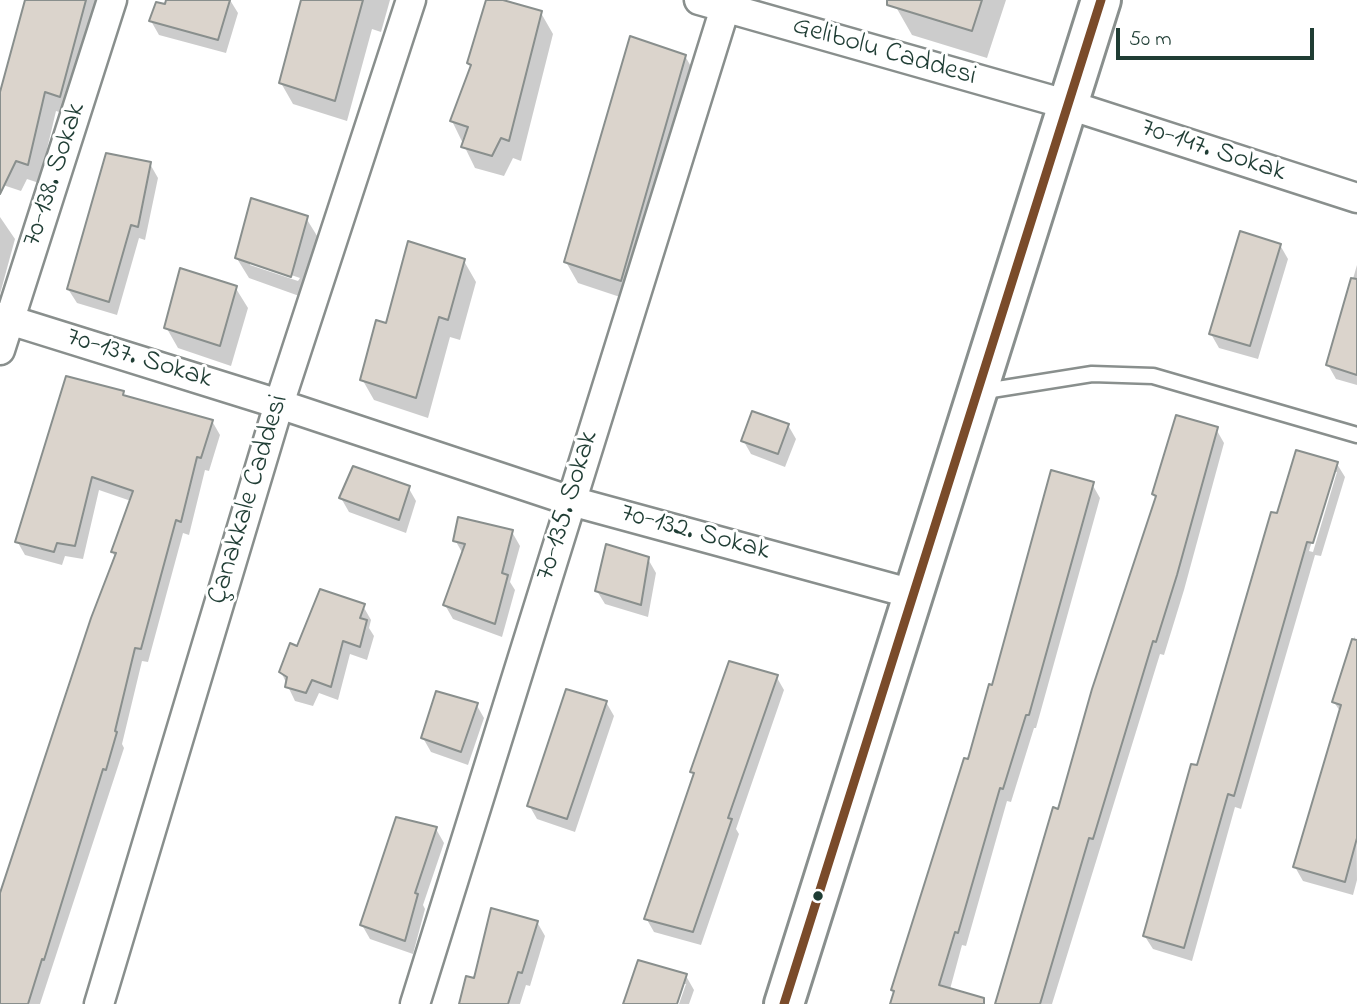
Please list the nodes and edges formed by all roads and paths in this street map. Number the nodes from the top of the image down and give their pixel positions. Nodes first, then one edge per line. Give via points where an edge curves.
1 (112, 0) edge
2 (411, 0) edge
3 (1101, 0) edge
4 (712, 4) edge
5 (1069, 105) junction
6 (1357, 198) edge
7 (5, 318) edge
8 (0, 350) edge
9 (978, 393) junction
10 (279, 404) junction
11 (1357, 435) edge
12 (571, 501) junction
13 (914, 594) junction
14 (99, 1004) edge
15 (415, 1004) edge
16 (784, 1004) edge

1 - 7 street, 70-138. Sokak
2 - 10 street, Çanakkale Caddesi
3 - 5 street
4 - 5 street, Gelibolu Caddesi
4 - 12 street, 70-135. Sokak
5 - 6 street, 70-147. Sokak
5 - 9 street
7 - 8 street, 70-138. Sokak
7 - 10 street, 70-137. Sokak
9 - 11 lane via 1092,374 1153,376
9 - 13 street
10 - 12 street, 70-132. Sokak
10 - 14 street, Çanakkale Caddesi
12 - 13 street, 70-132. Sokak
12 - 15 street, 70-135. Sokak
13 - 16 street

